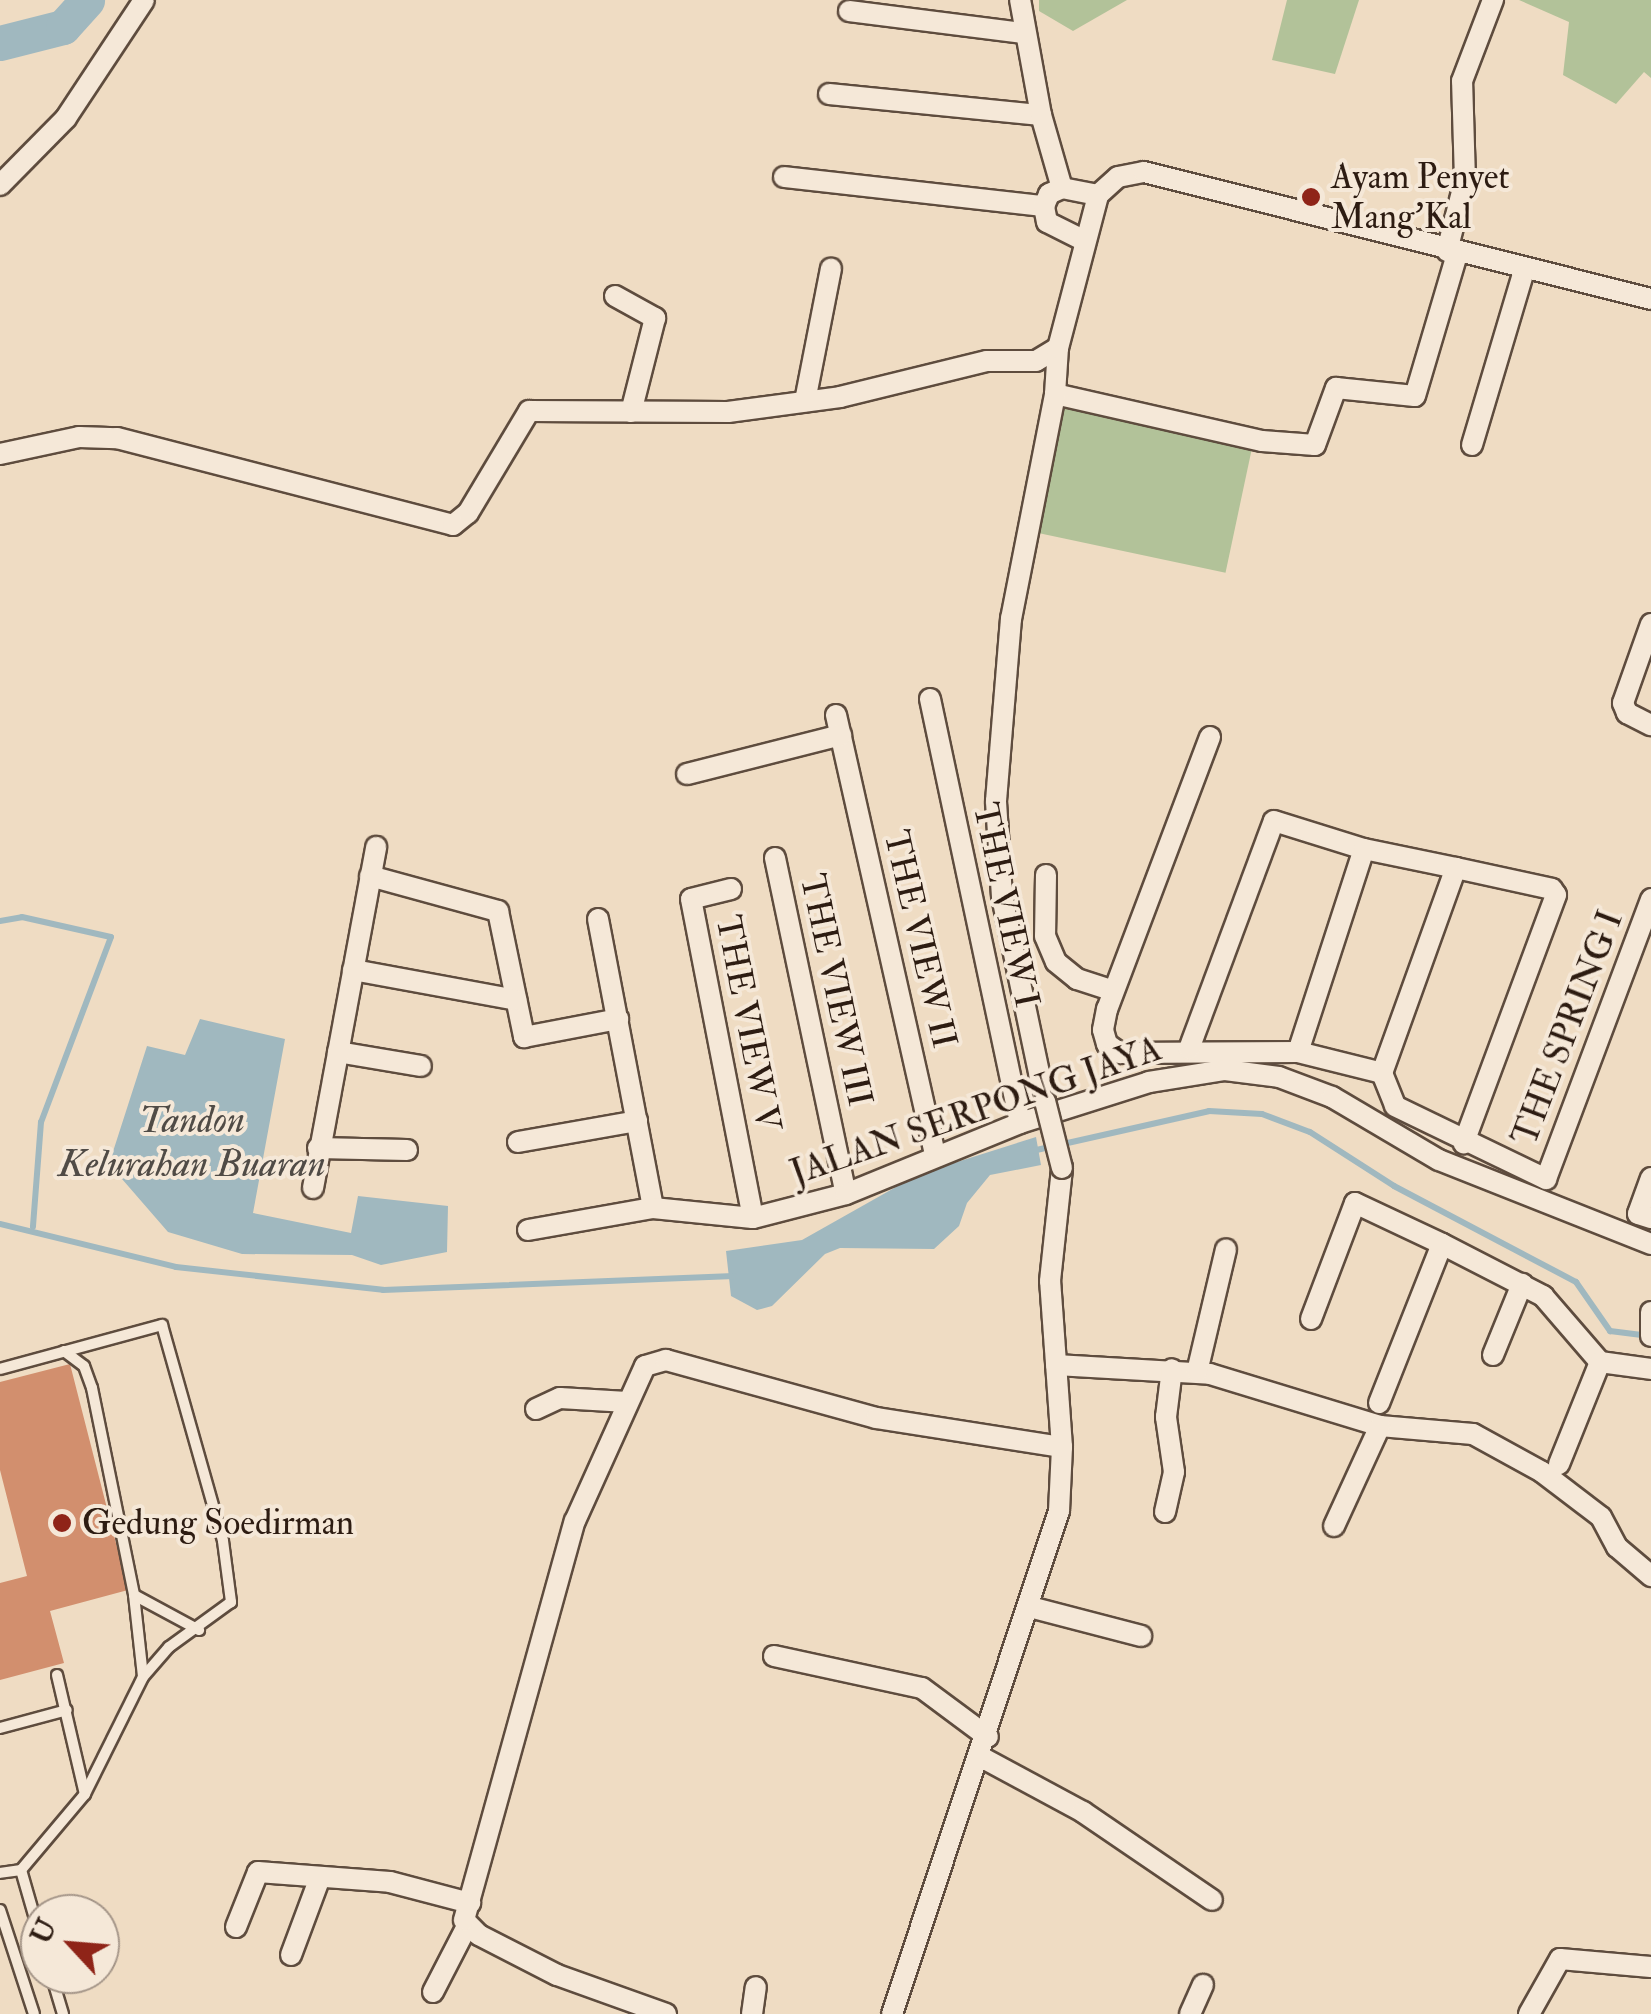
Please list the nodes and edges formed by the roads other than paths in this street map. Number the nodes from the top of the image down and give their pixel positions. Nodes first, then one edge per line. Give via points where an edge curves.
1 (144, 0) edge
2 (1020, 0) edge
3 (1493, 0) edge
4 (849, 11) dead end
5 (1022, 33) junction
6 (829, 94) dead end
7 (1041, 114) junction
8 (784, 178) dead end
9 (0, 185) edge
10 (1062, 188) junction
11 (1098, 194) junction
12 (1044, 206) junction
13 (1083, 240) junction
14 (1452, 252) junction
15 (830, 269) dead end
16 (1524, 271) junction
17 (615, 296) dead end
18 (1651, 300) edge
19 (1058, 348) junction
20 (1055, 394) junction
21 (804, 401) junction
22 (631, 412) junction
23 (1472, 445) dead end
24 (0, 454) edge
25 (1651, 624) edge
26 (930, 699) dead end
27 (1651, 724) edge
28 (1210, 737) dead end
29 (687, 774) dead end
30 (376, 847) dead end
31 (1364, 849) junction
32 (775, 858) dead end
33 (1456, 868) junction
34 (1046, 875) dead end
35 (370, 876) junction
36 (731, 889) dead end
37 (1651, 900) edge
38 (598, 919) dead end
39 (353, 970) junction
40 (1113, 992) junction
41 (516, 1000) junction
42 (618, 1019) junction
43 (1189, 1049) junction
44 (338, 1052) junction
45 (1298, 1052) junction
46 (1344, 1064) junction
47 (421, 1066) dead end
48 (1382, 1073) junction
49 (1332, 1097) junction
50 (637, 1121) junction
51 (1020, 1124) junction
52 (518, 1142) dead end
53 (1464, 1143) junction
54 (318, 1148) junction
55 (407, 1150) dead end
56 (936, 1157) junction
57 (1651, 1178) edge
58 (313, 1188) dead end
59 (846, 1194) junction
60 (653, 1208) junction
61 (1645, 1216) edge
62 (753, 1218) junction
63 (528, 1230) dead end
64 (1442, 1244) junction
65 (1651, 1244) edge
66 (1226, 1250) dead end
67 (1522, 1284) junction
68 (1651, 1313) edge
69 (1311, 1319) dead end
70 (1651, 1336) edge
71 (64, 1351) junction
72 (1493, 1355) dead end
73 (1600, 1362) junction
74 (1056, 1365) junction
75 (0, 1369) edge
76 (1172, 1369) junction
77 (1651, 1369) edge
78 (1197, 1372) junction
79 (628, 1402) junction
80 (1378, 1403) dead end
81 (536, 1409) dead end
82 (1380, 1426) junction
83 (1062, 1447) junction
84 (1559, 1464) dead end
85 (1165, 1512) dead end
86 (1334, 1526) dead end
87 (1651, 1576) edge
88 (134, 1595) junction
89 (1030, 1606) junction
90 (199, 1630) junction
91 (1140, 1636) dead end
92 (774, 1656) dead end
93 (57, 1675) dead end
94 (142, 1677) junction
95 (67, 1710) junction
96 (0, 1728) edge
97 (985, 1747) junction
98 (84, 1794) junction
99 (21, 1870) junction
100 (0, 1873) edge
101 (319, 1880) junction
102 (28, 1894) edge
103 (1212, 1900) dead end
104 (470, 1903) junction
105 (0, 1910) edge
106 (466, 1926) junction
107 (236, 1927) dead end
108 (291, 1955) dead end
109 (1651, 1967) edge
110 (1204, 1986) dead end
111 (756, 1987) dead end
112 (433, 1992) dead end
113 (34, 2014) edge
114 (666, 2014) edge
115 (752, 2014) edge
116 (892, 2014) edge
117 (1190, 2014) edge
118 (1529, 2014) edge

1 - 9 street via 66,118
2 - 5 street
3 - 14 street via 1462,81 1465,180
4 - 5 street
5 - 7 street
6 - 7 street
7 - 10 street
8 - 12 street
10 - 11 street
10 - 12 street
11 - 13 street
11 - 14 street via 1118,177 1144,172
12 - 13 street via 1046,222
13 - 19 street
14 - 16 street
14 - 20 street via 1415,396 1336,388 1315,445 1262,441
15 - 21 street
16 - 18 street
16 - 23 street
17 - 22 street via 651,312 656,322
19 - 20 street
19 - 21 street via 1036,362 987,361
20 - 74 street, bridge via 1012,620 996,802 1008,932 1062,1168 1050,1281
21 - 22 street via 706,414
22 - 24 street via 529,411 463,520 450,525 364,497 117,438 79,436
25 - 27 street via 1623,703 1627,713
26 - 51 street, THE VIEW I
28 - 40 street
29 - 56 street, THE VIEW II via 838,725
30 - 35 street
31 - 33 street
31 - 43 street via 1274,821
31 - 45 street
32 - 59 street, THE VIEW III
33 - 48 street
33 - 53 street via 1556,895
34 - 40 street via 1045,936 1056,962 1077,979
35 - 39 street
35 - 41 street via 498,911
36 - 62 street, THE VIEW V via 690,898
37 - 53 street, THE SPRING I via 1546,1180
38 - 42 street
39 - 41 street
39 - 44 street
40 - 43 street via 1103,1030 1107,1044 1140,1058
41 - 42 street via 527,1038
42 - 50 street
43 - 45 street
44 - 47 street
44 - 54 street
45 - 46 street
46 - 48 street
46 - 49 street
48 - 53 street via 1394,1106
49 - 51 street, JALAN SERPONG JAYA via 1254,1072 1193,1072
49 - 65 street, JALAN SERPONG JAYA via 1439,1160
50 - 52 street
50 - 60 street
51 - 56 street, JALAN SERPONG JAYA
54 - 55 street
54 - 58 street
56 - 59 street, JALAN SERPONG JAYA
57 - 61 street
59 - 62 street, JALAN SERPONG JAYA
60 - 62 street, JALAN SERPONG JAYA
60 - 63 street, JALAN SERPONG JAYA
64 - 67 street
64 - 69 street via 1355,1204
64 - 80 street
66 - 78 street
67 - 72 street
67 - 73 street via 1543,1296
68 - 70 street
71 - 75 lane
71 - 88 lane via 84,1366 92,1388
71 - 90 lane via 165,1328 231,1599
73 - 77 street
73 - 84 street
74 - 76 street
74 - 83 street
76 - 78 street
76 - 85 street via 1166,1416 1174,1472
78 - 82 street
79 - 81 street via 560,1398
79 - 83 street via 645,1366 666,1360 876,1418
79 - 104 street via 575,1520
82 - 86 street
82 - 87 street via 1473,1434 1495,1443 1601,1517 1617,1547
83 - 89 street via 1059,1511
88 - 90 lane
88 - 94 lane
89 - 91 street
89 - 97 street
90 - 94 lane via 169,1647
92 - 97 street via 922,1688
93 - 95 lane
94 - 98 lane
95 - 96 lane
95 - 98 lane
97 - 103 street
97 - 116 street
98 - 99 lane
99 - 100 lane
99 - 102 lane
101 - 104 street via 390,1882
101 - 107 street via 258,1872
101 - 108 street
104 - 106 street
105 - 113 lane
106 - 112 street
106 - 114 street via 557,1974
109 - 118 street via 1560,1959
110 - 117 street
111 - 115 street

